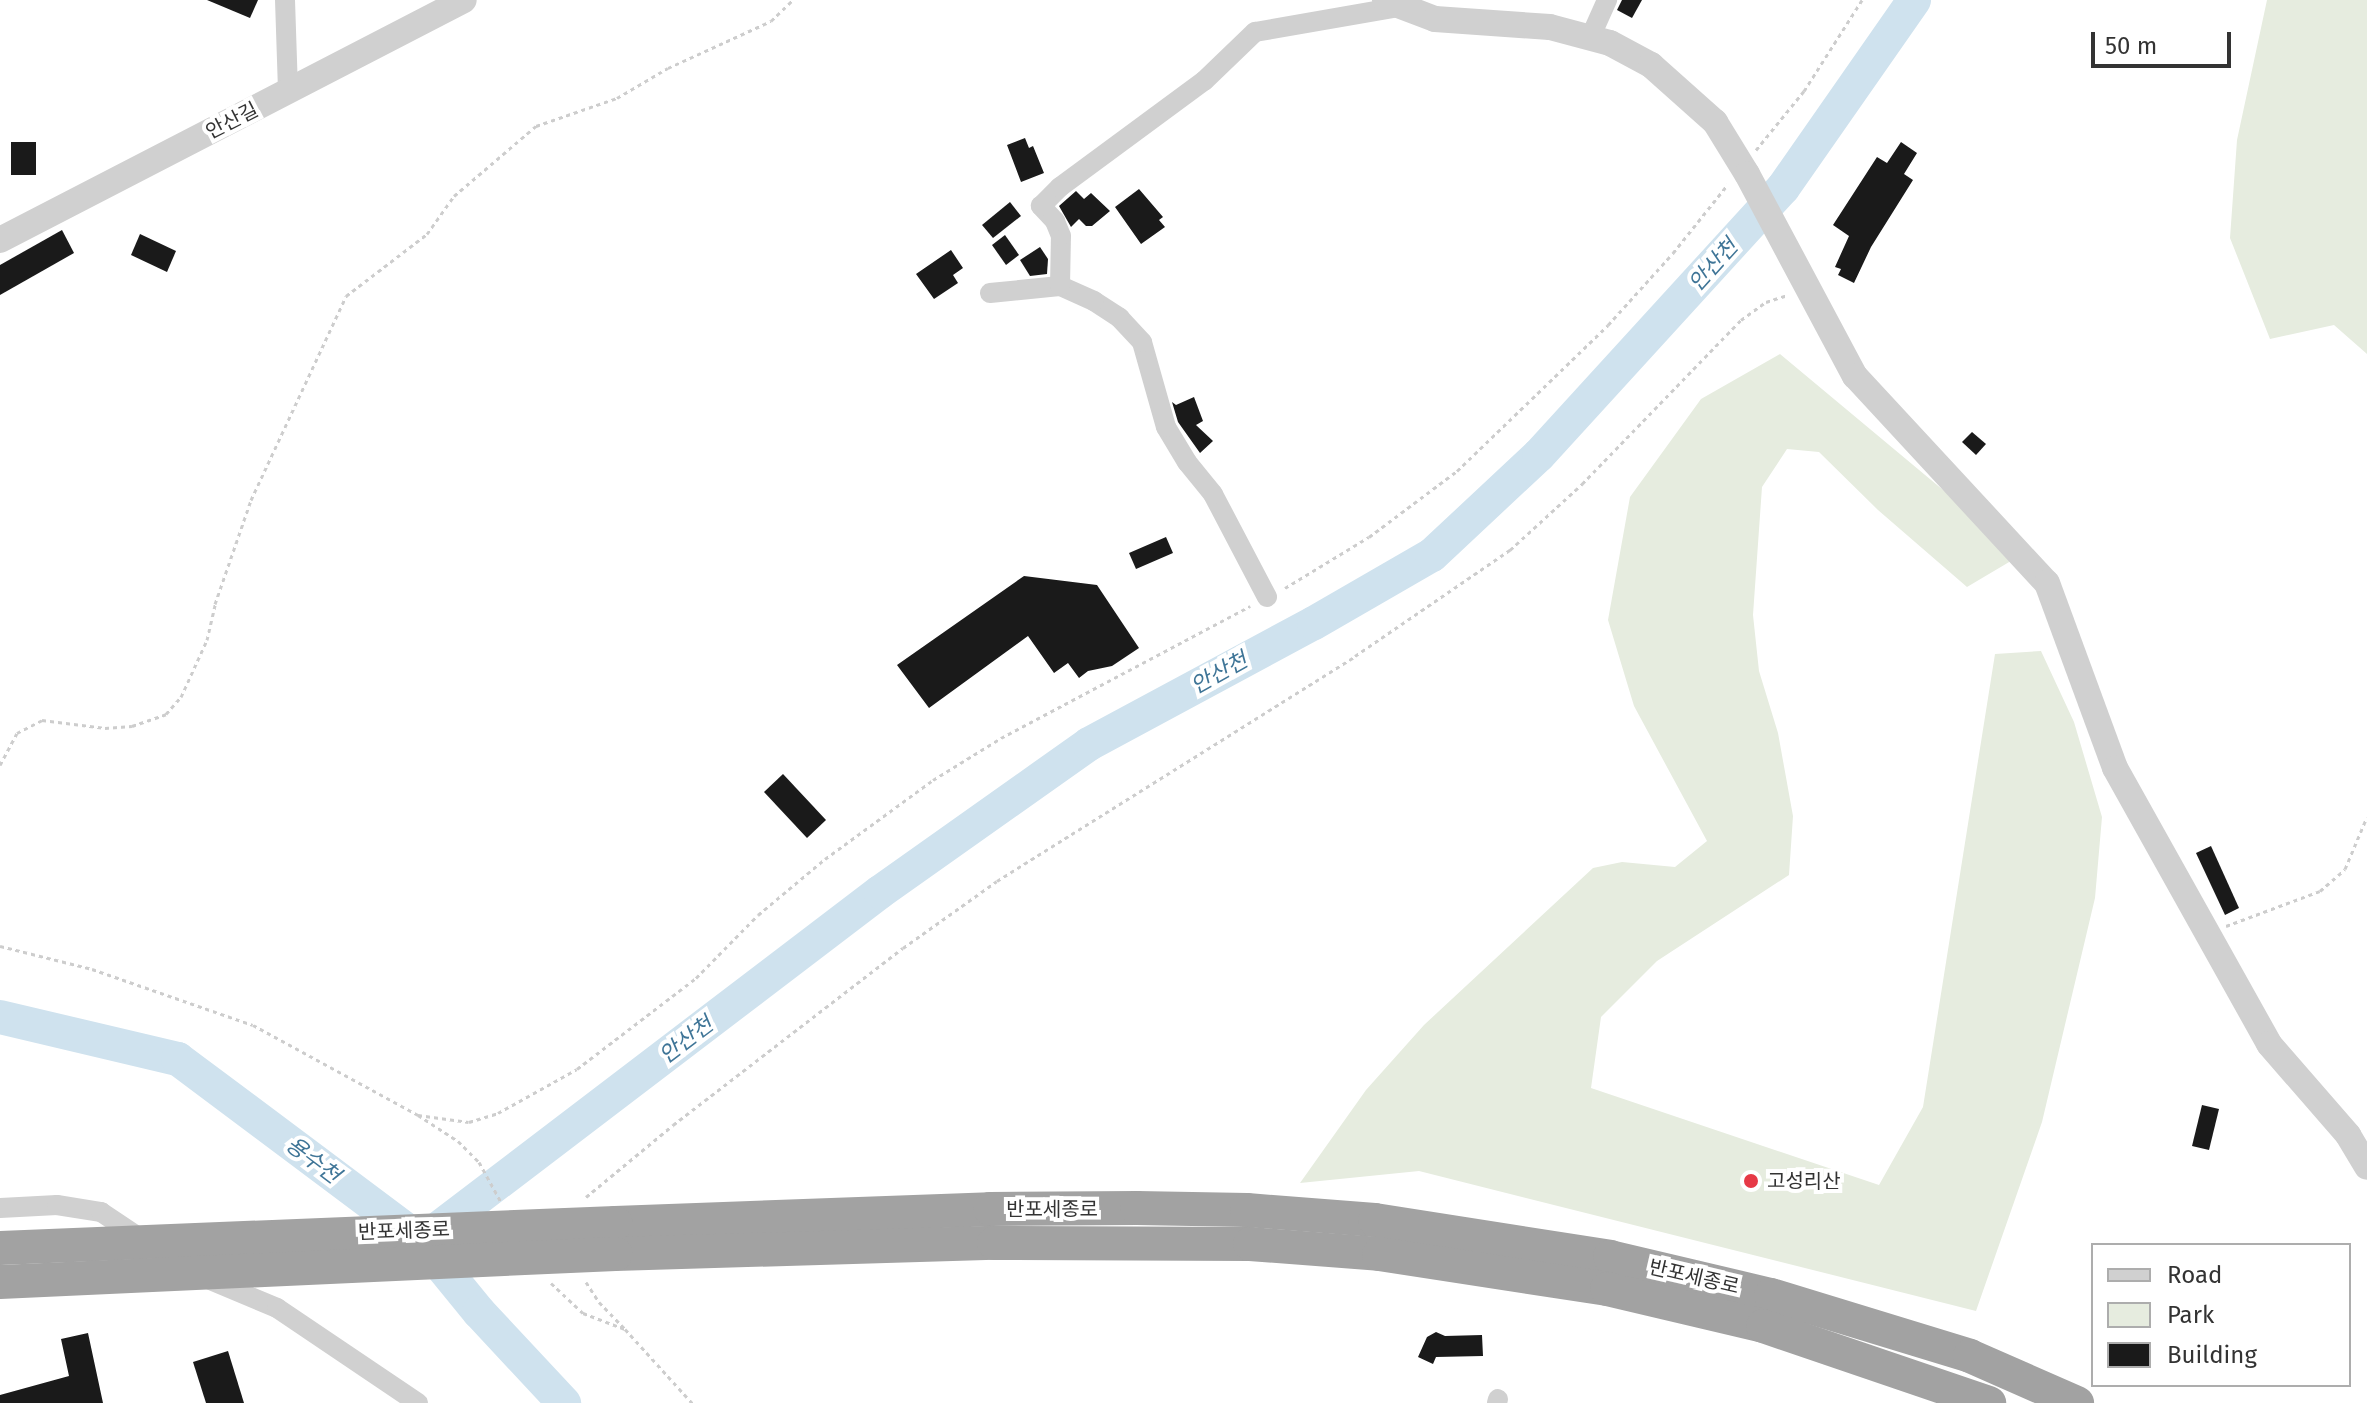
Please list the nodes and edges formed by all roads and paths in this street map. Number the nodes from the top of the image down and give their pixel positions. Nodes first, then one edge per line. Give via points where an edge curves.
1 (285, 0) edge
2 (464, 0) edge
3 (793, 0) edge
4 (1607, 0) edge
5 (1862, 0) edge
6 (1392, 3) edge
7 (1590, 38) junction
8 (288, 92) junction
9 (1745, 170) junction
10 (0, 240) edge
11 (1804, 284) junction
12 (1060, 286) junction
13 (990, 293) dead end
14 (1267, 597) junction
15 (0, 765) edge
16 (2367, 817) edge
17 (2208, 933) junction
18 (0, 946) edge
19 (418, 1115) junction
20 (2367, 1167) edge
21 (582, 1201) dead end
22 (0, 1208) edge
23 (505, 1208) dead end
24 (615, 1238) junction
25 (0, 1248) edge
26 (579, 1271) dead end
27 (545, 1277) dead end
28 (0, 1282) edge
29 (625, 1329) junction
30 (418, 1403) edge
31 (692, 1403) edge
32 (1989, 1403) edge
33 (2077, 1403) edge

1 - 8 street
2 - 8 street, 안산길
3 - 15 path via 771,21 668,68 617,98 536,126 454,196 427,234 346,296 251,500 207,640 181,697 166,714 132,726 42,720 17,733
4 - 7 street
5 - 9 path
6 - 7 street via 1435,19 1550,27
6 - 12 street via 1255,32 1204,81 1060,187 1041,206 1061,236
7 - 9 street via 1651,65 1682,89 1715,122
8 - 10 street, 안산길
9 - 11 street
9 - 14 path via 1608,325 1457,471 1315,573
11 - 17 street via 1855,376 2047,583 2115,768
11 - 21 path via 1741,320 1582,484 1510,550 1343,664 997,881 673,1125
12 - 13 street
12 - 14 street via 1120,318 1142,342 1166,427 1220,506
14 - 19 path via 1001,738 933,780 825,859 758,915 696,978 577,1069 498,1113 469,1122
16 - 17 path via 2345,869 2320,891
17 - 20 street via 2269,1044 2348,1135
18 - 19 path via 92,969 253,1025
19 - 23 path via 479,1162
22 - 30 street via 57,1205 101,1212 197,1274 277,1308
24 - 25 highway, 반포세종로, bridge
24 - 28 highway, 반포세종로, bridge
24 - 32 highway, 반포세종로 via 1250,1244 1379,1254 1607,1289 1763,1326
24 - 33 highway, 반포세종로 via 1122,1208 1375,1220 1610,1257 1771,1295 1970,1356
26 - 29 path
27 - 29 path via 583,1313
29 - 31 path

